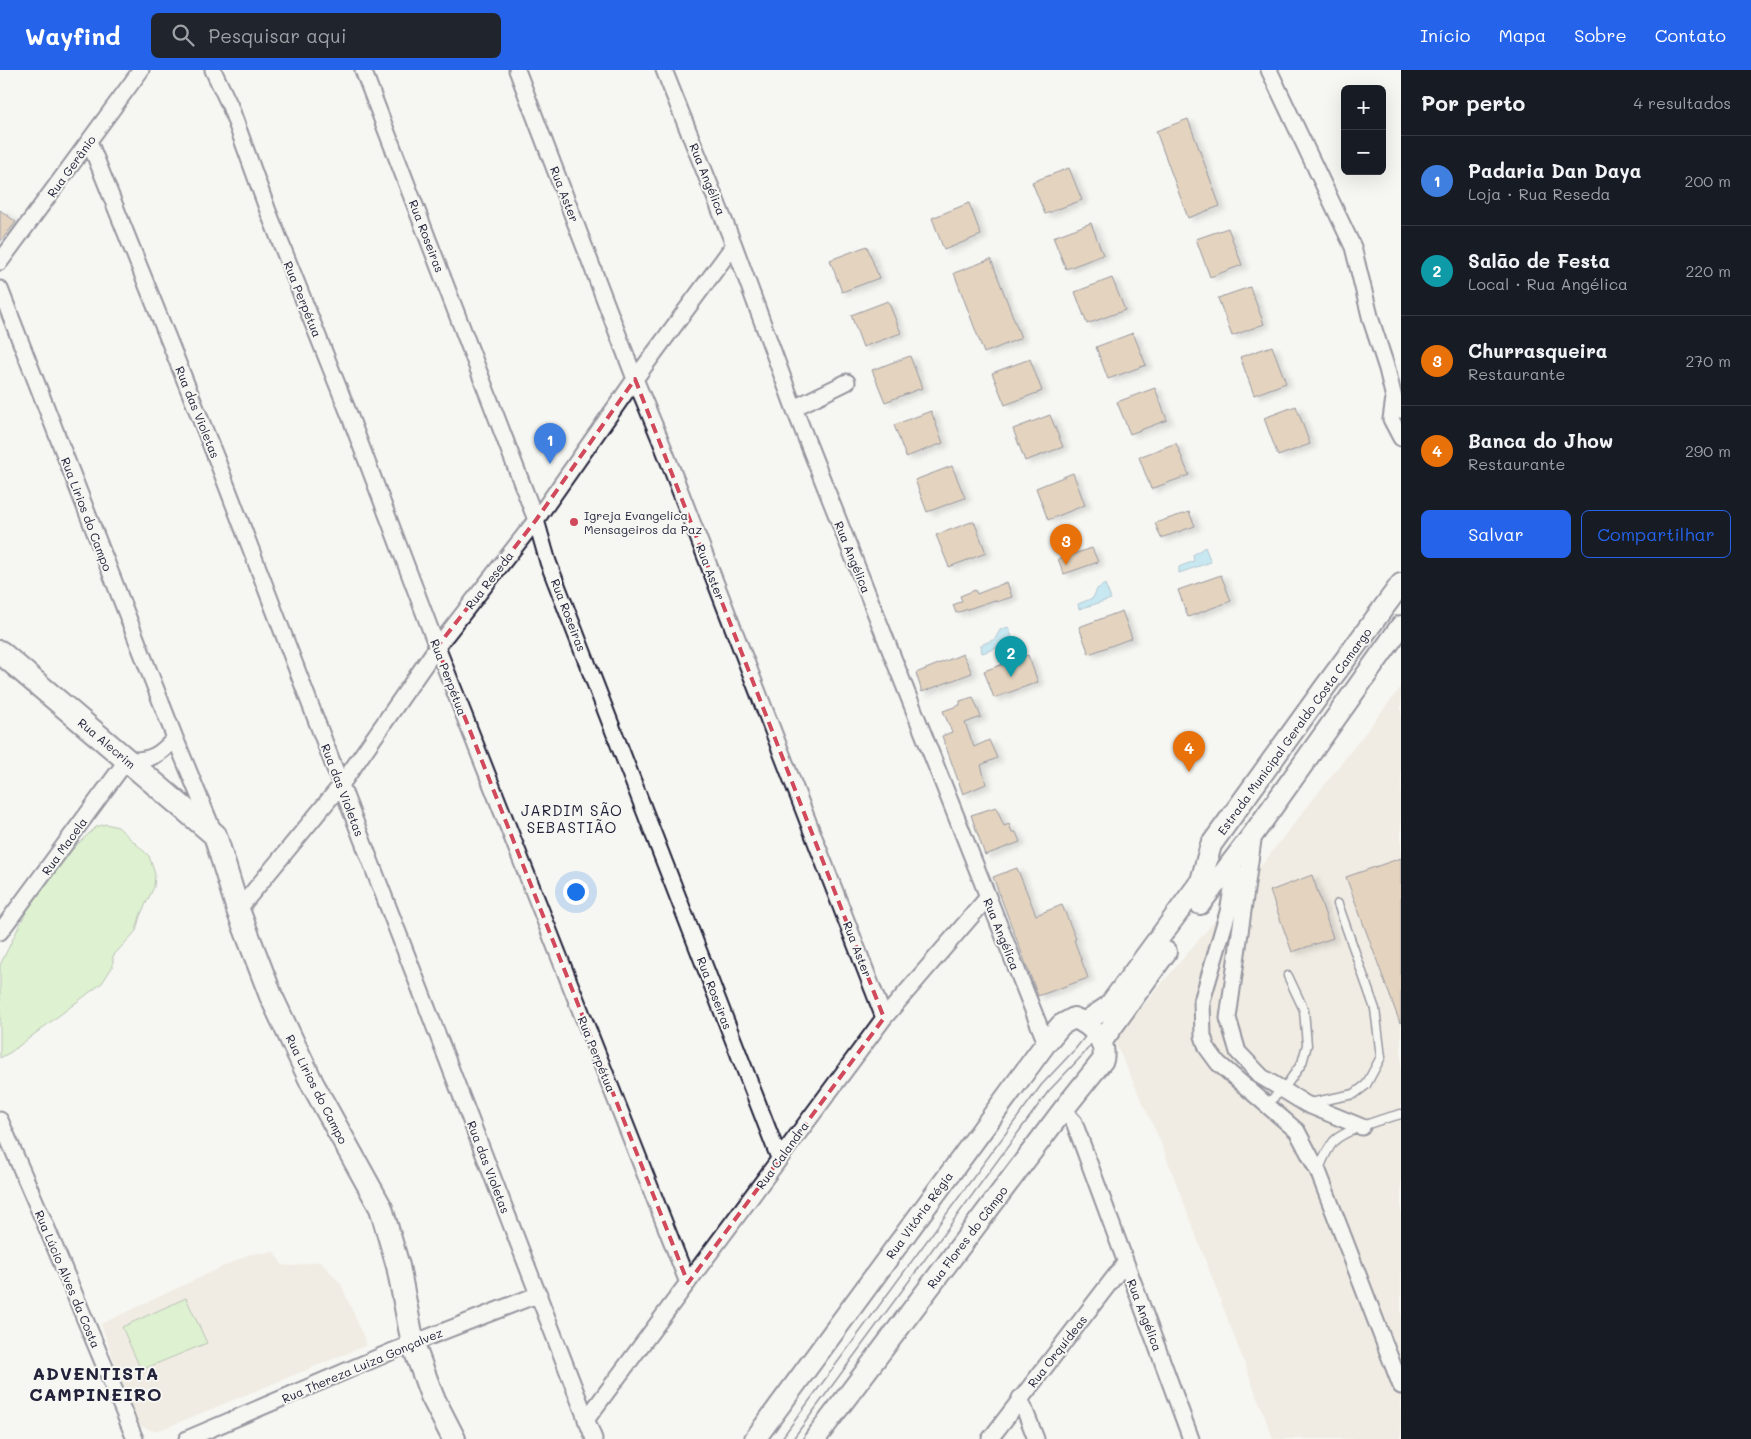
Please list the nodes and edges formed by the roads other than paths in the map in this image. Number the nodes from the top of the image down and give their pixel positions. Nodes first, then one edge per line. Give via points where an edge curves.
1 (141, 70) edge
2 (213, 70) edge
3 (363, 70) edge
4 (517, 70) edge
5 (664, 70) edge
6 (1269, 70) edge
7 (89, 141) junction
8 (734, 245) junction
9 (0, 262) edge
10 (0, 289) edge
11 (635, 379) junction
12 (847, 382) dead end
13 (1397, 404) edge
14 (794, 408) junction
15 (1401, 438) edge
16 (536, 520) junction
17 (1401, 584) edge
18 (1401, 626) edge
19 (437, 647) junction
20 (0, 652) edge
21 (175, 738) junction
22 (127, 760) junction
23 (341, 785) junction
24 (1254, 833) junction
25 (215, 835) junction
26 (1211, 845) junction
27 (1234, 860) junction
28 (988, 897) junction
29 (1338, 904) dead end
30 (238, 910) junction
31 (0, 932) edge
32 (1288, 976) dead end
33 (884, 1018) junction
34 (1094, 1032) junction
35 (1046, 1043) junction
36 (1283, 1090) junction
37 (1266, 1104) junction
38 (1306, 1104) junction
39 (1063, 1110) junction
40 (1401, 1114) edge
41 (0, 1120) edge
42 (1362, 1127) junction
43 (780, 1158) junction
44 (1318, 1171) junction
45 (1125, 1263) junction
46 (688, 1283) junction
47 (539, 1294) junction
48 (413, 1344) junction
49 (1401, 1386) edge
50 (1020, 1398) junction
51 (586, 1420) junction
52 (135, 1439) edge
53 (187, 1439) edge
54 (454, 1439) edge
55 (594, 1439) edge
56 (755, 1439) edge
57 (787, 1439) edge
58 (815, 1439) edge
59 (990, 1439) edge
60 (1036, 1439) edge
61 (1191, 1439) edge

1 - 7 street, Rua Gerânio
2 - 19 street, Rua Perpétua via 230,106
3 - 16 street, Rua Roseiras
4 - 11 street, Rua Aster
5 - 8 street, Rua Angélica
6 - 13 street via 1353,247
7 - 9 street, Rua Gerânio
7 - 23 street, Rua das Violetas via 218,463
8 - 11 street, Rua Reseda
8 - 14 street, Rua Angélica
10 - 21 street, Rua Lirios do Campo
11 - 16 street, Rua Reseda
11 - 33 street, Rua Aster
12 - 14 street
13 - 15 street via 1391,419
14 - 28 street, Rua Angélica
16 - 19 street, Rua Reseda
16 - 43 street, Rua Roseiras via 552,571
17 - 26 street, Estrada Municipal Geraldo Costa Camargo
18 - 24 street, Estrada Municipal Geraldo Costa Camargo
19 - 23 street, Rua Reseda
19 - 46 street, Rua Perpétua
20 - 22 main road, Rua Alecrim
21 - 22 street via 155,757
21 - 25 street, Rua Lirios do Campo
22 - 25 main road, Rua Alecrim
22 - 31 street, Rua Macela
23 - 30 street, Rua Reseda
23 - 47 street, Rua das Violetas
24 - 27 street, Estrada Municipal Geraldo Costa Camargo
24 - 36 street via 1228,1018 1238,1052 1262,1077
25 - 30 main road, Rua Lirios do Campo
26 - 27 street
26 - 34 street, Estrada Municipal Geraldo Costa Camargo via 1202,881 1109,1006
27 - 34 street, Estrada Municipal Geraldo Costa Camargo
27 - 37 street via 1228,912 1202,1001 1203,1036 1218,1063
28 - 33 street, Rua Calandra
28 - 35 street, Rua Angélica
29 - 38 lane via 1375,1009 1381,1057 1366,1085 1354,1094
30 - 48 main road, Rua Lirios do Campo via 271,996 312,1083 381,1208 398,1266
32 - 36 lane via 1304,1010 1307,1045 1302,1063
33 - 43 street, Rua Calandra
34 - 35 street, Rua Vitória Régia via 1074,1018 1061,1025
34 - 39 street, Rua Flores do Câmpo via 1104,1052 1103,1060
34 - 57 lane via 1045,1088
35 - 56 street, Rua Vitória Régia
36 - 37 lane
36 - 38 street
37 - 44 street via 1297,1131
38 - 42 street
39 - 45 street, Rua Angélica via 1074,1122
39 - 58 street, Rua Flores do Câmpo
40 - 42 lane
41 - 52 street, Rua Lúcio Alves da Costa
42 - 44 lane via 1336,1140
43 - 46 street, Rua Calandra
44 - 49 street
45 - 50 street, Rua Orquídeas
45 - 61 street, Rua Angélica
46 - 51 street, Rua Calandra
47 - 48 street, Rua Thereza Luiza Gonçalvez
47 - 51 street, Rua das Violetas
48 - 53 street, Rua Thereza Luiza Gonçalvez
48 - 54 main road, Rua Lirios do Campo via 432,1396
50 - 59 street, Rua Orquídeas
50 - 60 street
51 - 55 street, Rua das Violetas

